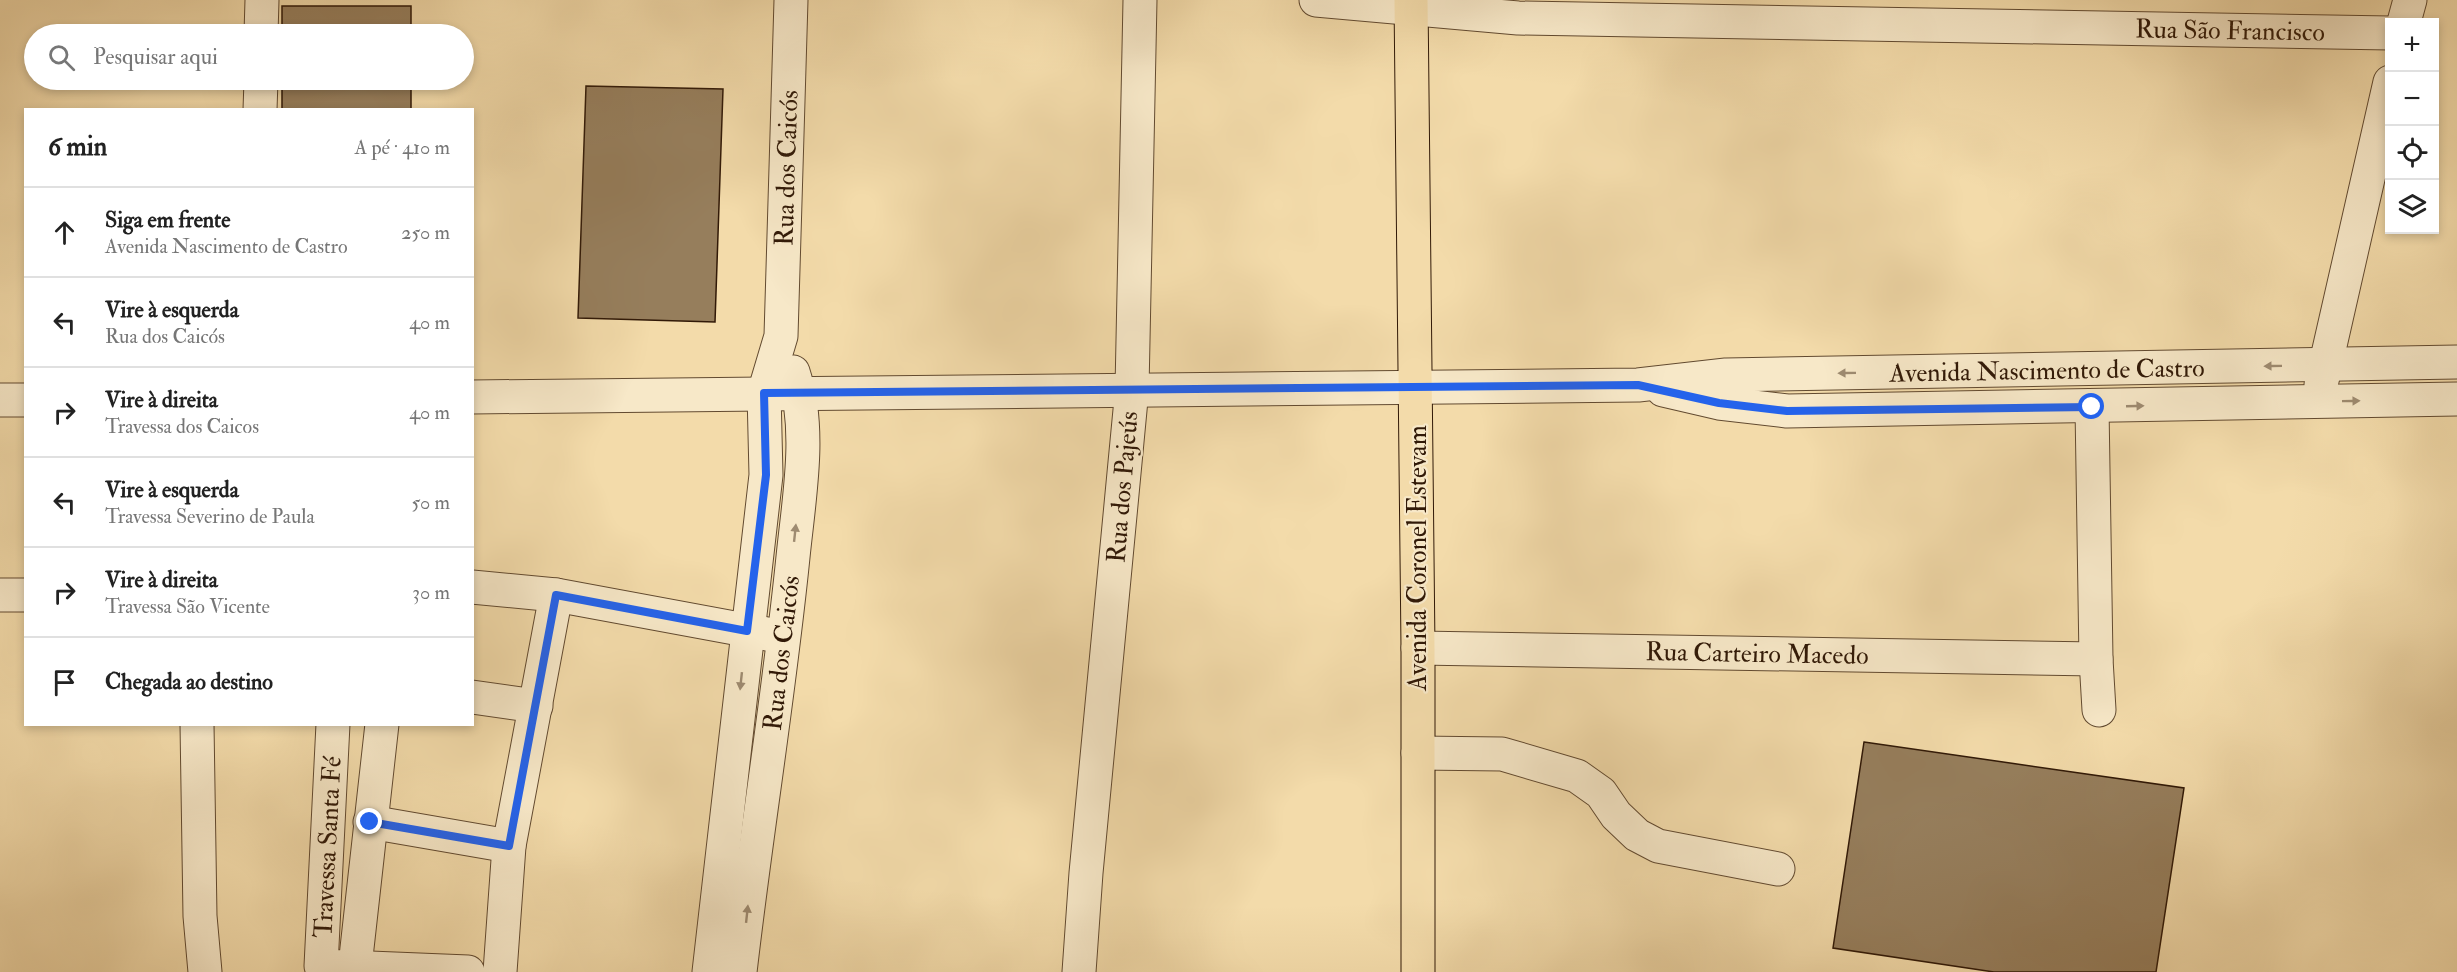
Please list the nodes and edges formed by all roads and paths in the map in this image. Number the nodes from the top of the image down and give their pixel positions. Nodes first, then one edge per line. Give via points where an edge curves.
1 (262, 0) edge
2 (791, 0) edge
3 (1140, 0) edge
4 (1316, 0) edge
5 (2410, 0) edge
6 (1411, 4) edge
7 (2405, 18) edge
8 (261, 24) edge
9 (2385, 33) edge
10 (261, 90) edge
11 (2385, 104) edge
12 (260, 108) edge
13 (781, 336) junction
14 (2457, 362) edge
15 (2325, 365) junction
16 (1638, 385) junction
17 (1416, 388) junction
18 (1132, 389) junction
19 (764, 393) junction
20 (800, 393) junction
21 (474, 397) edge
22 (24, 399) edge
23 (2457, 399) edge
24 (0, 400) edge
25 (2318, 401) junction
26 (2092, 407) junction
27 (474, 587) edge
28 (556, 595) junction
29 (747, 631) junction
30 (785, 636) junction
31 (1418, 648) junction
32 (2096, 659) junction
33 (474, 698) edge
34 (536, 706) junction
35 (2099, 710) dead end
36 (197, 726) edge
37 (333, 726) edge
38 (382, 726) edge
39 (1418, 753) junction
40 (370, 822) junction
41 (509, 846) junction
42 (1778, 869) dead end
43 (355, 966) junction
44 (205, 972) edge
45 (468, 972) edge
46 (500, 972) edge
47 (709, 972) edge
48 (740, 972) edge
49 (1079, 972) edge
50 (1418, 972) edge

1 - 8 street
2 - 13 street, Rua dos Caicós
3 - 18 street, Rua dos Pajeús
4 - 6 street, Rua São Francisco
5 - 7 street
6 - 9 street, Rua São Francisco via 1518,18
6 - 17 main road, Avenida Coronel Estevam
10 - 12 street
11 - 15 street
13 - 19 street, Rua dos Caicós
13 - 20 street, Rua dos Caicós
14 - 15 street, Avenida Nascimento de Castro
15 -> 16 street, Avenida Nascimento de Castro via 1726,375
15 - 25 street
16 - 17 street, Avenida Nascimento de Castro
16 - 26 street, Avenida Nascimento de Castro via 1719,403 1787,411
17 - 18 street, Avenida Nascimento de Castro
17 - 31 main road, Avenida Coronel Estevam
18 - 20 street, Avenida Nascimento de Castro
18 - 49 street, Rua dos Pajeús
19 - 20 street, Avenida Nascimento de Castro
19 - 21 street, Avenida Nascimento de Castro
19 - 29 street, Rua dos Caicós via 766,475
30 -> 20 street, Rua dos Caicós via 801,470
22 - 24 street
25 -> 23 street, Avenida Nascimento de Castro
26 -> 25 street, Avenida Nascimento de Castro
26 - 32 street
27 - 28 street
28 - 29 street
28 - 34 street
29 - 30 street
29 -> 47 street, Rua dos Caicós
48 -> 30 street, Rua dos Caicós
31 - 32 street, Rua Carteiro Macedo
31 - 39 main road, Avenida Coronel Estevam
32 - 35 street
33 - 34 street
34 - 41 street
36 - 44 street
37 - 43 street, Travessa Santa Fé via 321,966
38 - 40 street
39 - 42 street via 1502,754 1577,776 1601,793 1637,835 1659,846
39 - 50 main road, Avenida Coronel Estevam
40 - 41 street
40 - 43 street
41 - 46 street
43 - 45 street, Travessa Santa Fé

